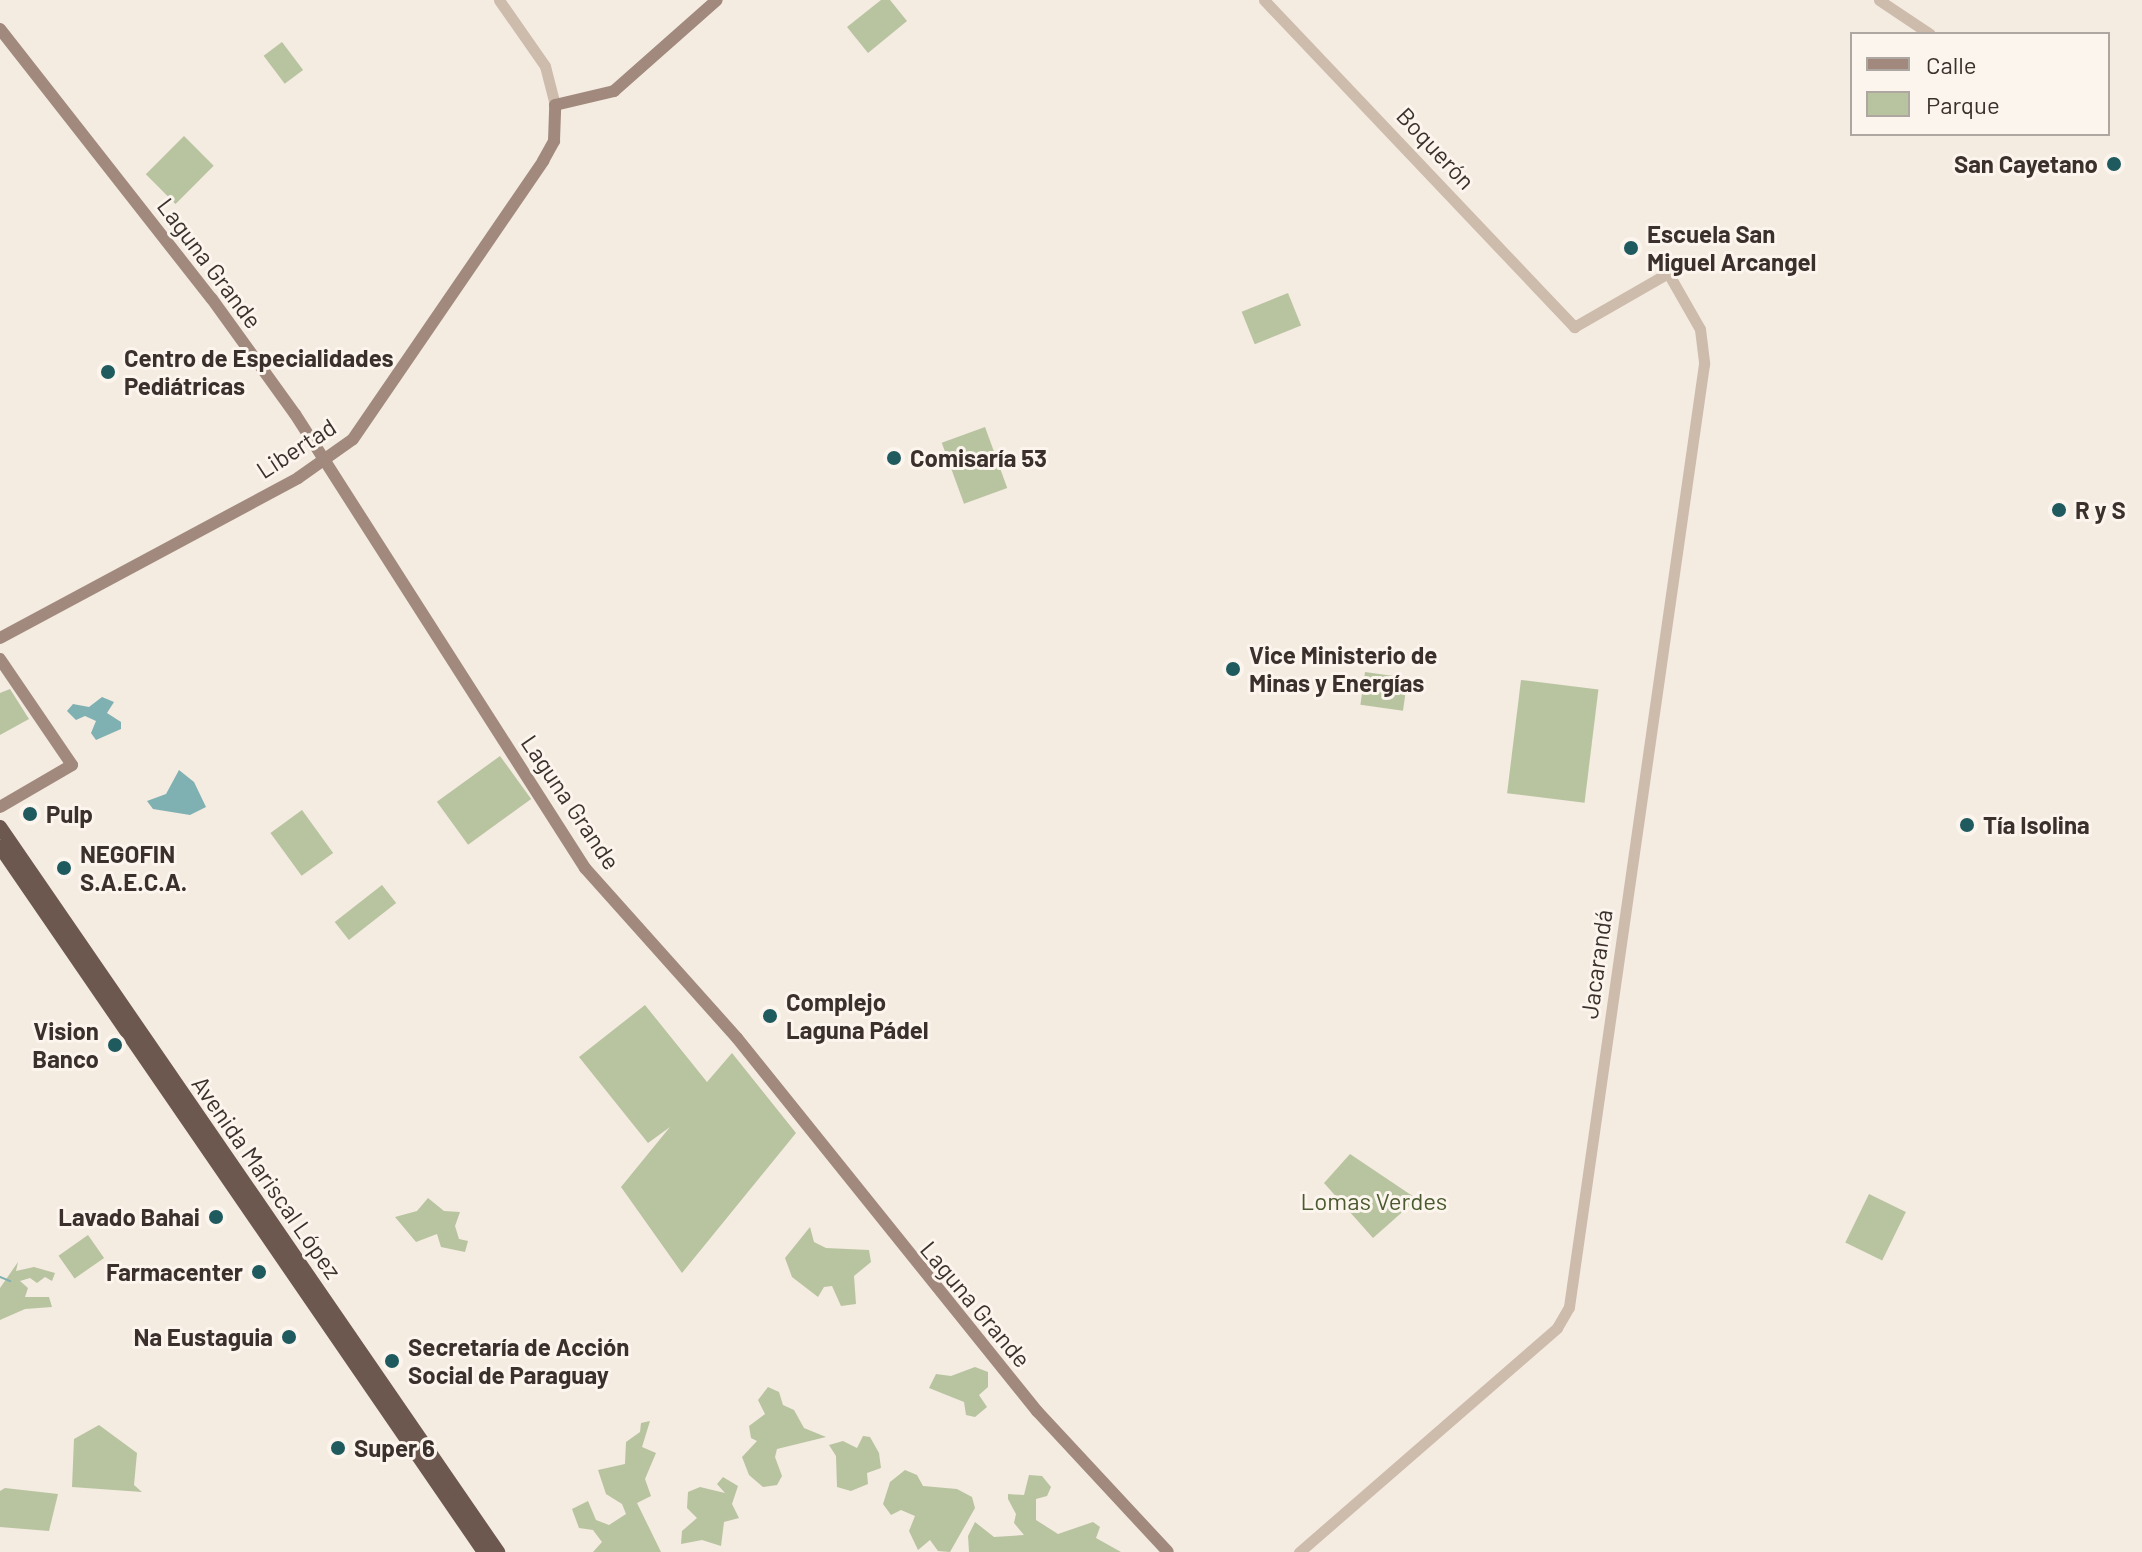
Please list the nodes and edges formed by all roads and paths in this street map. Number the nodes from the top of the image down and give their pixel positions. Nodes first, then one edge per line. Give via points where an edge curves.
1 (499, 0) edge
2 (717, 0) edge
3 (1264, 0) edge
4 (1879, 0) edge
5 (0, 29) edge
6 (1927, 32) edge
7 (555, 105) junction
8 (1668, 273) joint
9 (325, 461) junction
10 (0, 638) edge
11 (0, 659) edge
12 (0, 807) edge
13 (0, 827) edge
14 (0, 847) edge
15 (484, 1552) edge
16 (498, 1552) edge
17 (1168, 1552) edge
18 (1299, 1552) edge

1 - 7 street via 545,66
2 - 7 main road via 614,91
3 - 8 street, Boquerón via 1574,327
4 - 6 street
5 - 9 main road, Laguna Grande via 212,299
7 - 9 main road, Libertad via 554,141 543,161 371,418
8 - 18 street, Jacarandá via 1700,329 1704,364 1569,1307 1557,1328
9 - 10 main road, Libertad
9 - 17 main road, Laguna Grande via 585,868 737,1038 1028,1400
11 - 12 main road via 72,765
13 - 16 highway, Avenida Mariscal López
14 - 15 highway, Avenida Mariscal López

